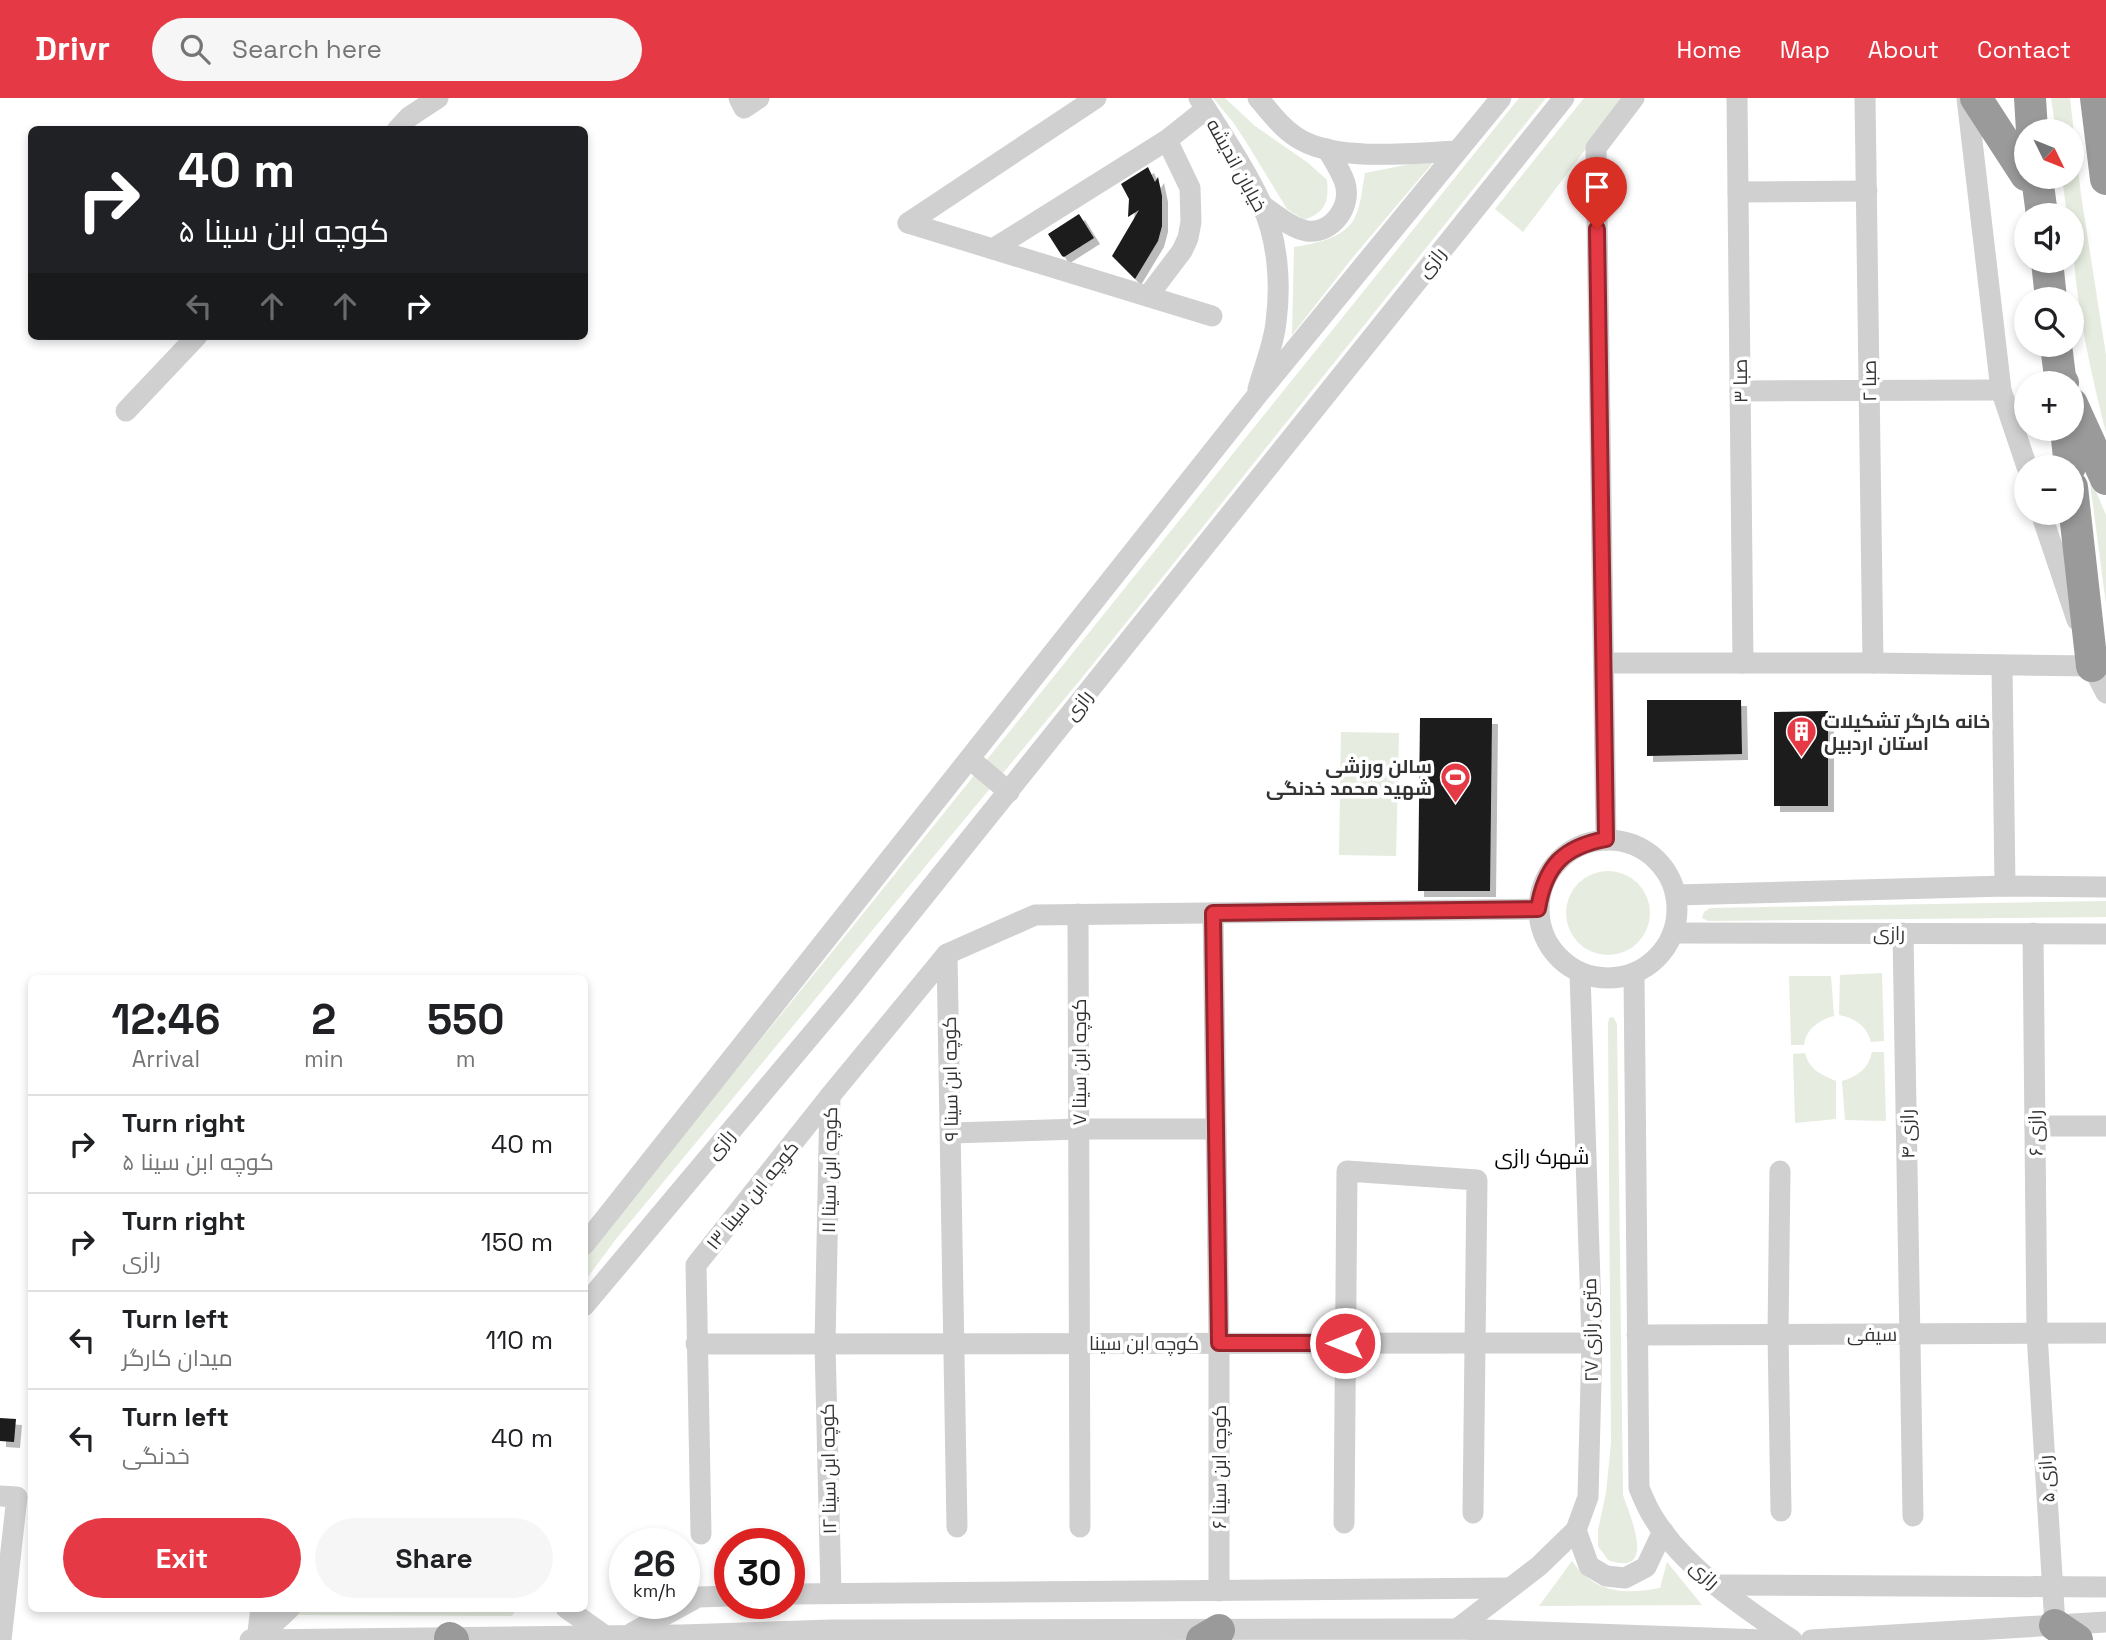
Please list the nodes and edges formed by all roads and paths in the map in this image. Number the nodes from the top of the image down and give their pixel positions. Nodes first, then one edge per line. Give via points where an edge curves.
1 (438, 98) edge
2 (738, 98) edge
3 (759, 98) edge
4 (1096, 98) edge
5 (1258, 98) edge
6 (1501, 98) edge
7 (1563, 98) edge
8 (1634, 98) edge
9 (1737, 98) edge
10 (1865, 98) edge
11 (1967, 98) edge
12 (1976, 98) edge
13 (2030, 98) edge
14 (2095, 98) edge
15 (1203, 103) edge
16 (2031, 119) edge
17 (401, 126) edge
18 (1167, 139) junction
19 (1327, 149) junction
20 (1457, 151) junction
21 (2014, 156) edge
22 (2106, 179) edge
23 (1867, 191) junction
24 (1738, 192) junction
25 (1263, 206) junction
26 (993, 249) junction
27 (1149, 296) junction
28 (1212, 316) dead end
29 (193, 340) edge
30 (1869, 389) junction
31 (2001, 390) junction
32 (1740, 391) junction
33 (1255, 398) junction
34 (126, 411) dead end
35 (2084, 431) edge
36 (2023, 455) edge
37 (2106, 479) edge
38 (2045, 525) edge
39 (2077, 525) edge
40 (1604, 663) junction
41 (1743, 663) junction
42 (1873, 663) junction
43 (2001, 665) junction
44 (2099, 680) edge
45 (970, 759) junction
46 (1009, 792) junction
47 (1606, 839) junction
48 (2006, 886) junction
49 (2106, 887) edge
50 (1676, 895) junction
51 (1538, 909) junction
52 (1213, 913) junction
53 (1078, 914) junction
54 (1672, 933) junction
55 (1903, 933) junction
56 (2033, 933) junction
57 (2106, 934) edge
58 (947, 954) junction
59 (1580, 973) junction
60 (1634, 973) junction
61 (830, 1096) junction
62 (2035, 1126) junction
63 (2106, 1126) edge
64 (1079, 1129) junction
65 (1216, 1129) junction
66 (951, 1133) junction
67 (1780, 1171) dead end
68 (588, 1240) edge
69 (588, 1301) edge
70 (1778, 1334) junction
71 (1910, 1334) junction
72 (2037, 1334) junction
73 (2106, 1334) edge
74 (1637, 1335) junction
75 (953, 1343) junction
76 (1080, 1343) junction
77 (1219, 1343) junction
78 (1345, 1343) junction
79 (1476, 1343) junction
80 (1592, 1343) junction
81 (696, 1344) junction
82 (825, 1344) junction
83 (0, 1496) edge
84 (1782, 1511) dead end
85 (1473, 1513) dead end
86 (1913, 1516) dead end
87 (1344, 1523) dead end
88 (957, 1527) dead end
89 (1080, 1527) dead end
90 (1576, 1530) junction
91 (1663, 1531) junction
92 (701, 1534) dead end
93 (1717, 1585) junction
94 (2053, 1587) junction
95 (2106, 1587) edge
96 (1510, 1588) junction
97 (1219, 1591) junction
98 (831, 1593) junction
99 (805, 1594) edge
100 (714, 1596) edge
101 (260, 1612) edge
102 (286, 1612) edge
103 (572, 1612) edge
104 (2106, 1622) edge
105 (1457, 1629) junction
106 (2066, 1632) edge
107 (604, 1634) junction
108 (629, 1635) junction
109 (1211, 1635) edge
110 (257, 1639) edge
111 (451, 1639) edge
112 (1, 1640) edge
113 (250, 1640) edge
114 (1764, 1640) edge
115 (1791, 1640) edge
116 (1811, 1640) edge

1 - 17 street
2 - 3 street via 744,108
4 - 26 street via 908,223
5 - 19 street via 1284,128
6 - 20 street
7 - 46 street, رازی
8 - 40 street via 1596,148
9 - 24 street, صبا ۳
10 - 23 street, صبا ۲
11 - 31 street
12 - 21 highway
13 - 16 highway
14 - 22 highway
15 - 18 street
15 - 25 street, خیابان اندیشه
18 - 26 street
18 - 27 street via 1190,188 1191,222 1181,251
19 - 20 street via 1366,154
19 - 25 street via 1346,185 1344,210 1334,223 1305,231
20 - 33 street
23 - 24 street
23 - 30 street, صبا ۲
24 - 32 street, صبا ۳
25 - 33 street, خیابان اندیشه via 1279,281 1276,324
26 - 27 street
27 - 28 street
29 - 34 street
30 - 31 street
30 - 32 street
30 - 42 street, صبا ۲
31 - 36 street
32 - 41 street, صبا ۳
33 - 45 street
35 - 37 highway
38 - 44 street
39 - 44 highway
40 - 41 street
40 - 47 street
41 - 42 street
42 - 43 street
43 - 44 street
43 - 48 street
45 - 46 street
45 - 68 street
46 - 69 street, رازی
47 - 50 street via 1630,843 1651,855 1667,873
47 - 51 street via 1566,853 1541,888
48 - 49 street
48 - 50 street
50 - 54 street
51 - 52 street
51 - 59 street via 1550,947
52 - 53 street
52 - 65 street, کوچه ابن سینا ۶
53 - 58 street via 1035,915
53 - 64 street, کوچه ابن سینا ۷
54 - 55 street, رازی
54 - 60 street via 1664,950
55 - 56 street, رازی
55 - 71 street, رازی ۴
56 - 57 street, رازی
56 - 62 street, رازی ۶
58 - 61 street, کوچه ابن سینا ۱۱
58 - 66 street, کوچه ابن سینا ۹
59 - 60 street via 1598,978
59 - 80 street, ۲۷ متری رازی
60 - 74 street
61 - 81 street, کوچه ابن سینا ۱۳ via 696,1265
61 - 82 street, کوچه ابن سینا ۱۱
62 - 63 street
62 - 72 street, رازی ۶
64 - 65 street
64 - 66 street
64 - 76 street, کوچه ابن سینا ۷
65 - 77 street, کوچه ابن سینا ۶
66 - 75 street, کوچه ابن سینا ۹
67 - 70 street
70 - 71 street, سیفی
70 - 74 street, سیفی
70 - 84 street
71 - 72 street, سیفی
71 - 86 street, رازی ۴
72 - 73 street, سیفی
72 - 94 street, رازی ۵
74 - 91 street, رازی via 1639,1488
75 - 76 street, کوچه ابن سینا
75 - 82 street, کوچه ابن سینا
75 - 88 street, کوچه ابن سینا ۹
76 - 77 street, کوچه ابن سینا
76 - 89 street, کوچه ابن سینا ۷
77 - 78 street, کوچه ابن سینا
77 - 97 street, کوچه ابن سینا ۶
78 - 79 street, کوچه ابن سینا
78 - 79 street via 1346,1171 1477,1180
78 - 87 street
79 - 80 street, کوچه ابن سینا
79 - 85 street
80 - 90 street, ۲۷ متری رازی via 1588,1497
81 - 82 street, کوچه ابن سینا
81 - 92 street, کوچه ابن سینا ۱۳
82 - 98 street, کوچه ابن سینا ۱۲
83 - 112 street via 18,1497
90 - 91 street via 1589,1566 1606,1576 1625,1578 1646,1567
90 - 96 street, ۲۷ متری رازی
91 - 93 street, رازی
93 - 94 street
93 - 115 street, رازی
94 - 95 street
94 - 106 street, رازی ۵
96 - 97 street
96 - 105 street, ۲۷ متری رازی
97 - 98 street
98 - 99 street
100 - 108 street via 698,1597
101 - 110 street
102 - 110 street
103 - 107 street
104 - 106 street
105 - 109 street
105 - 114 street
106 - 116 street
107 - 108 street
107 - 111 street
108 - 109 street via 831,1630
110 - 111 street
110 - 113 street

